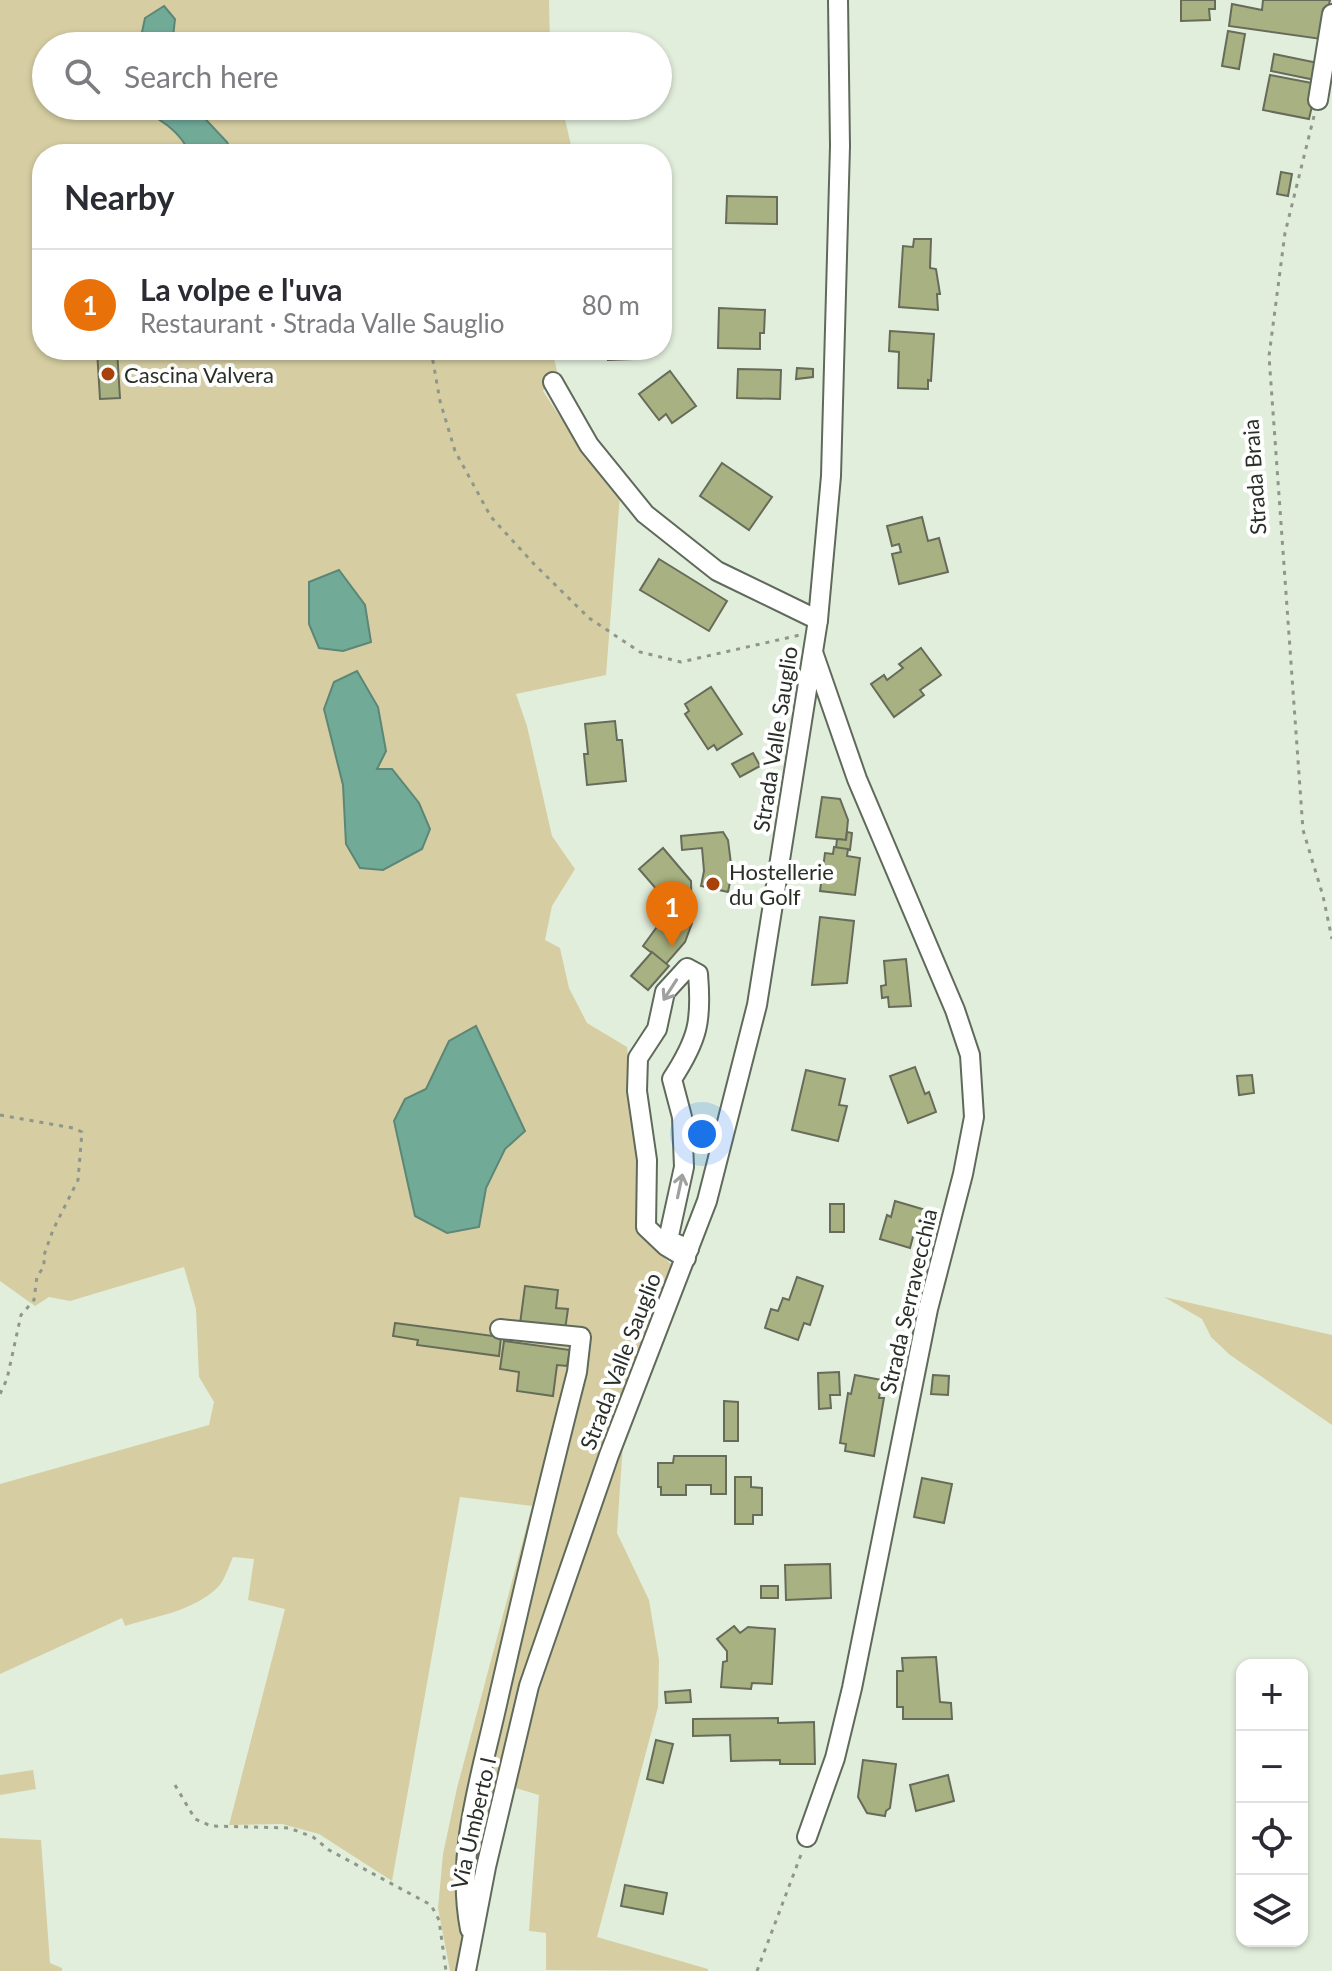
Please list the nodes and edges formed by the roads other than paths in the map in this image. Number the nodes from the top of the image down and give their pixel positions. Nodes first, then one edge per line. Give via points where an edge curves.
1 (838, 0) edge
2 (1332, 14) edge
3 (1318, 100) road end
4 (553, 382) dead end
5 (817, 626) junction
6 (813, 652) junction
7 (687, 1253) junction
8 (500, 1329) dead end
9 (529, 1686) joint
10 (807, 1837) road end
11 (472, 1939) junction
12 (466, 1971) edge

1 - 5 street, Strada Valle Sauglio via 840,146 831,476
2 - 3 street
4 - 5 street via 589,445 645,514 717,571
5 - 6 street, Strada Valle Sauglio
6 - 7 street, Strada Valle Sauglio via 757,1005 707,1201
6 - 10 street, Strada Serravecchia via 857,779 955,1010 970,1055 974,1117 928,1309 852,1688
7 -> 7 street via 668,1240 684,1167 682,1117 672,1079 692,1048 701,1010 698,974 687,968 665,992 657,1029 638,1058 637,1091 647,1160 646,1227 666,1246
7 - 9 street, Strada Valle Sauglio via 609,1455
8 - 11 street via 581,1337 470,1831 465,1901
9 - 11 street, Via Umberto I
11 - 12 street, Via Umberto I

